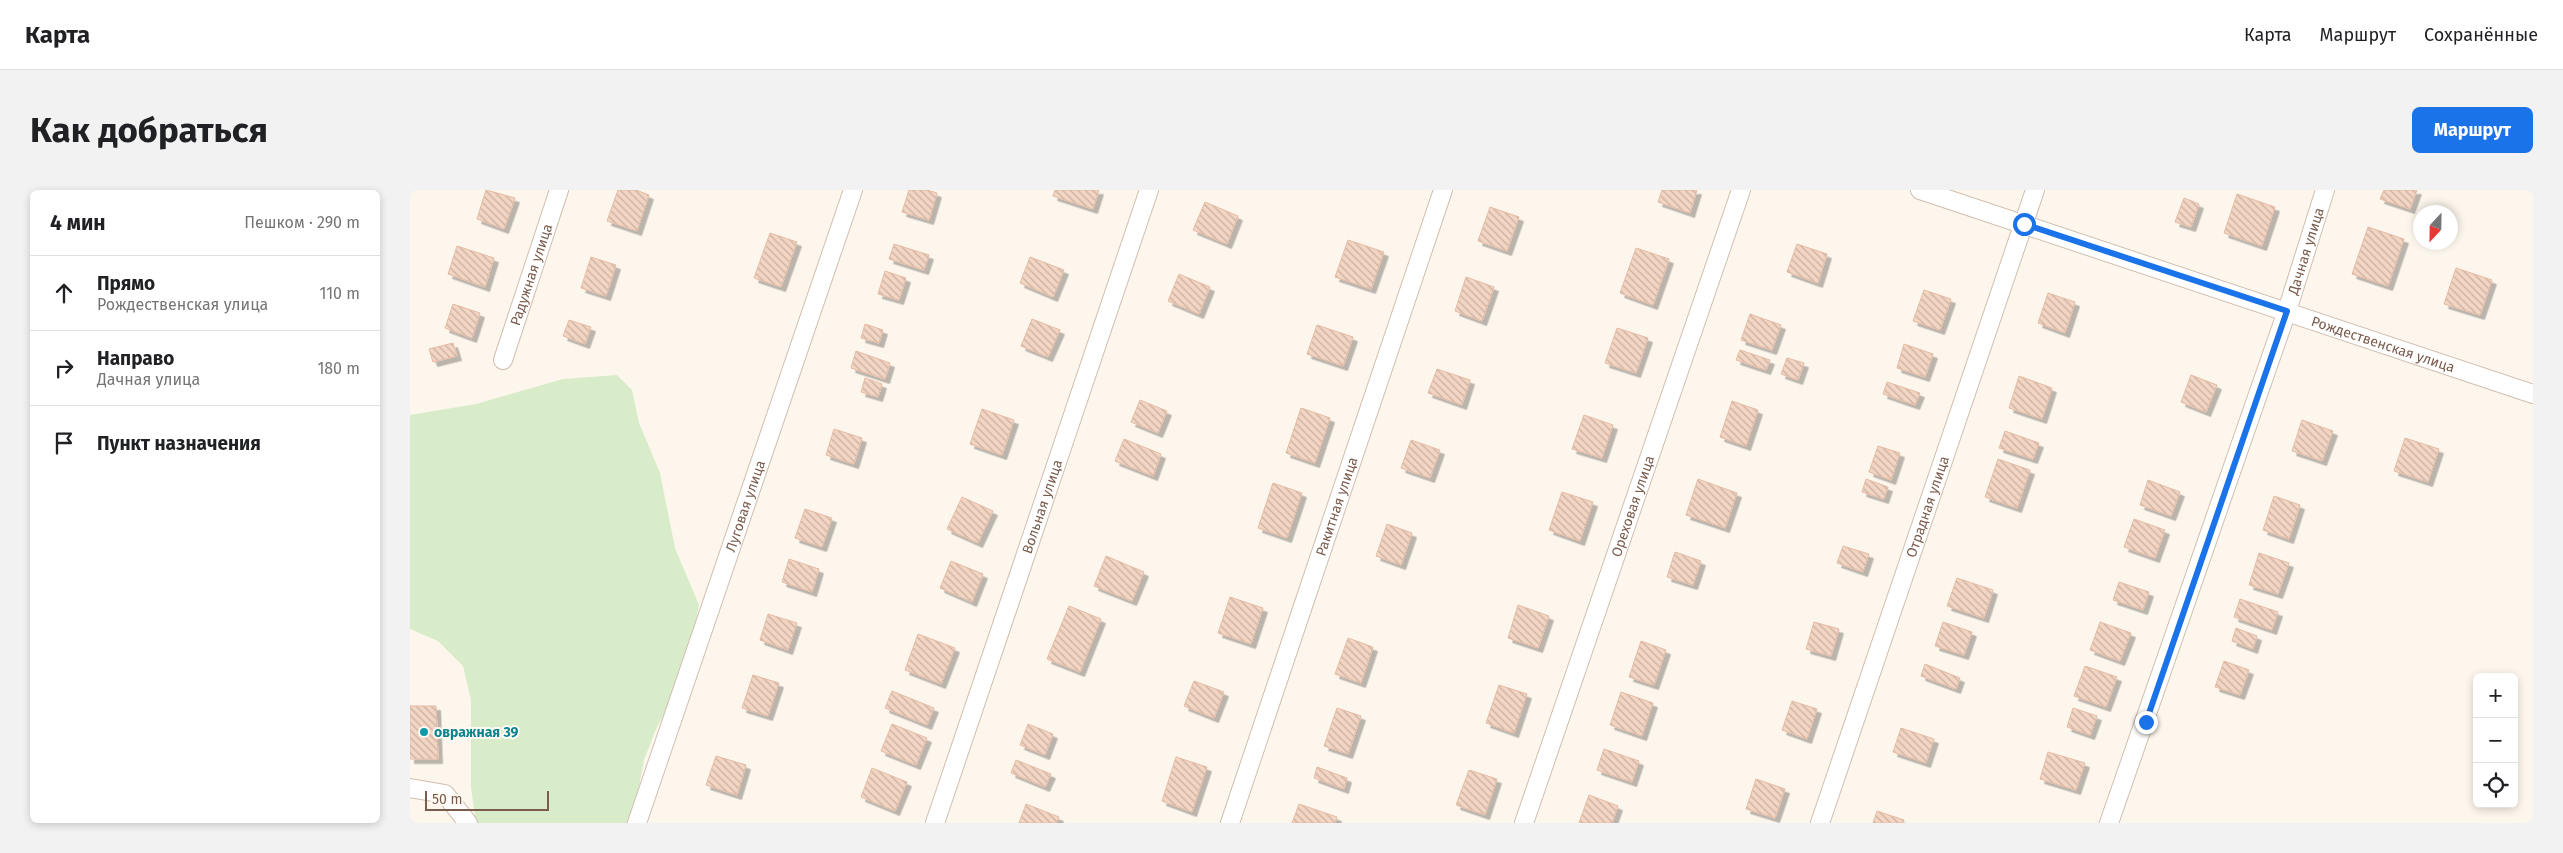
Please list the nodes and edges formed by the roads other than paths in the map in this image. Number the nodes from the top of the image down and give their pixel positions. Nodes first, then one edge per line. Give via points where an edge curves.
1 (559, 190) edge
2 (853, 190) edge
3 (1149, 190) edge
4 (1443, 190) edge
5 (1741, 190) edge
6 (1920, 190) edge
7 (2035, 190) edge
8 (2325, 190) edge
9 (2024, 224) junction
10 (2287, 311) junction
11 (503, 360) dead end
12 (2533, 394) edge
13 (410, 788) edge
14 (468, 823) edge
15 (637, 823) edge
16 (935, 823) edge
17 (1230, 823) edge
18 (1524, 823) edge
19 (1820, 823) edge
20 (2109, 823) edge

1 - 11 street, Радужная улица
2 - 15 street, Луговая улица
3 - 16 street, Вольная улица
4 - 17 street, Ракитная улица
5 - 18 street, Ореховая улица
6 - 9 street, Рождественская улица
7 - 9 street, Отрадная улица
8 - 10 street, Дачная улица
9 - 10 street, Рождественская улица
9 - 19 street, Отрадная улица
10 - 12 street, Рождественская улица
10 - 20 street, Дачная улица
13 - 14 street via 445,794

